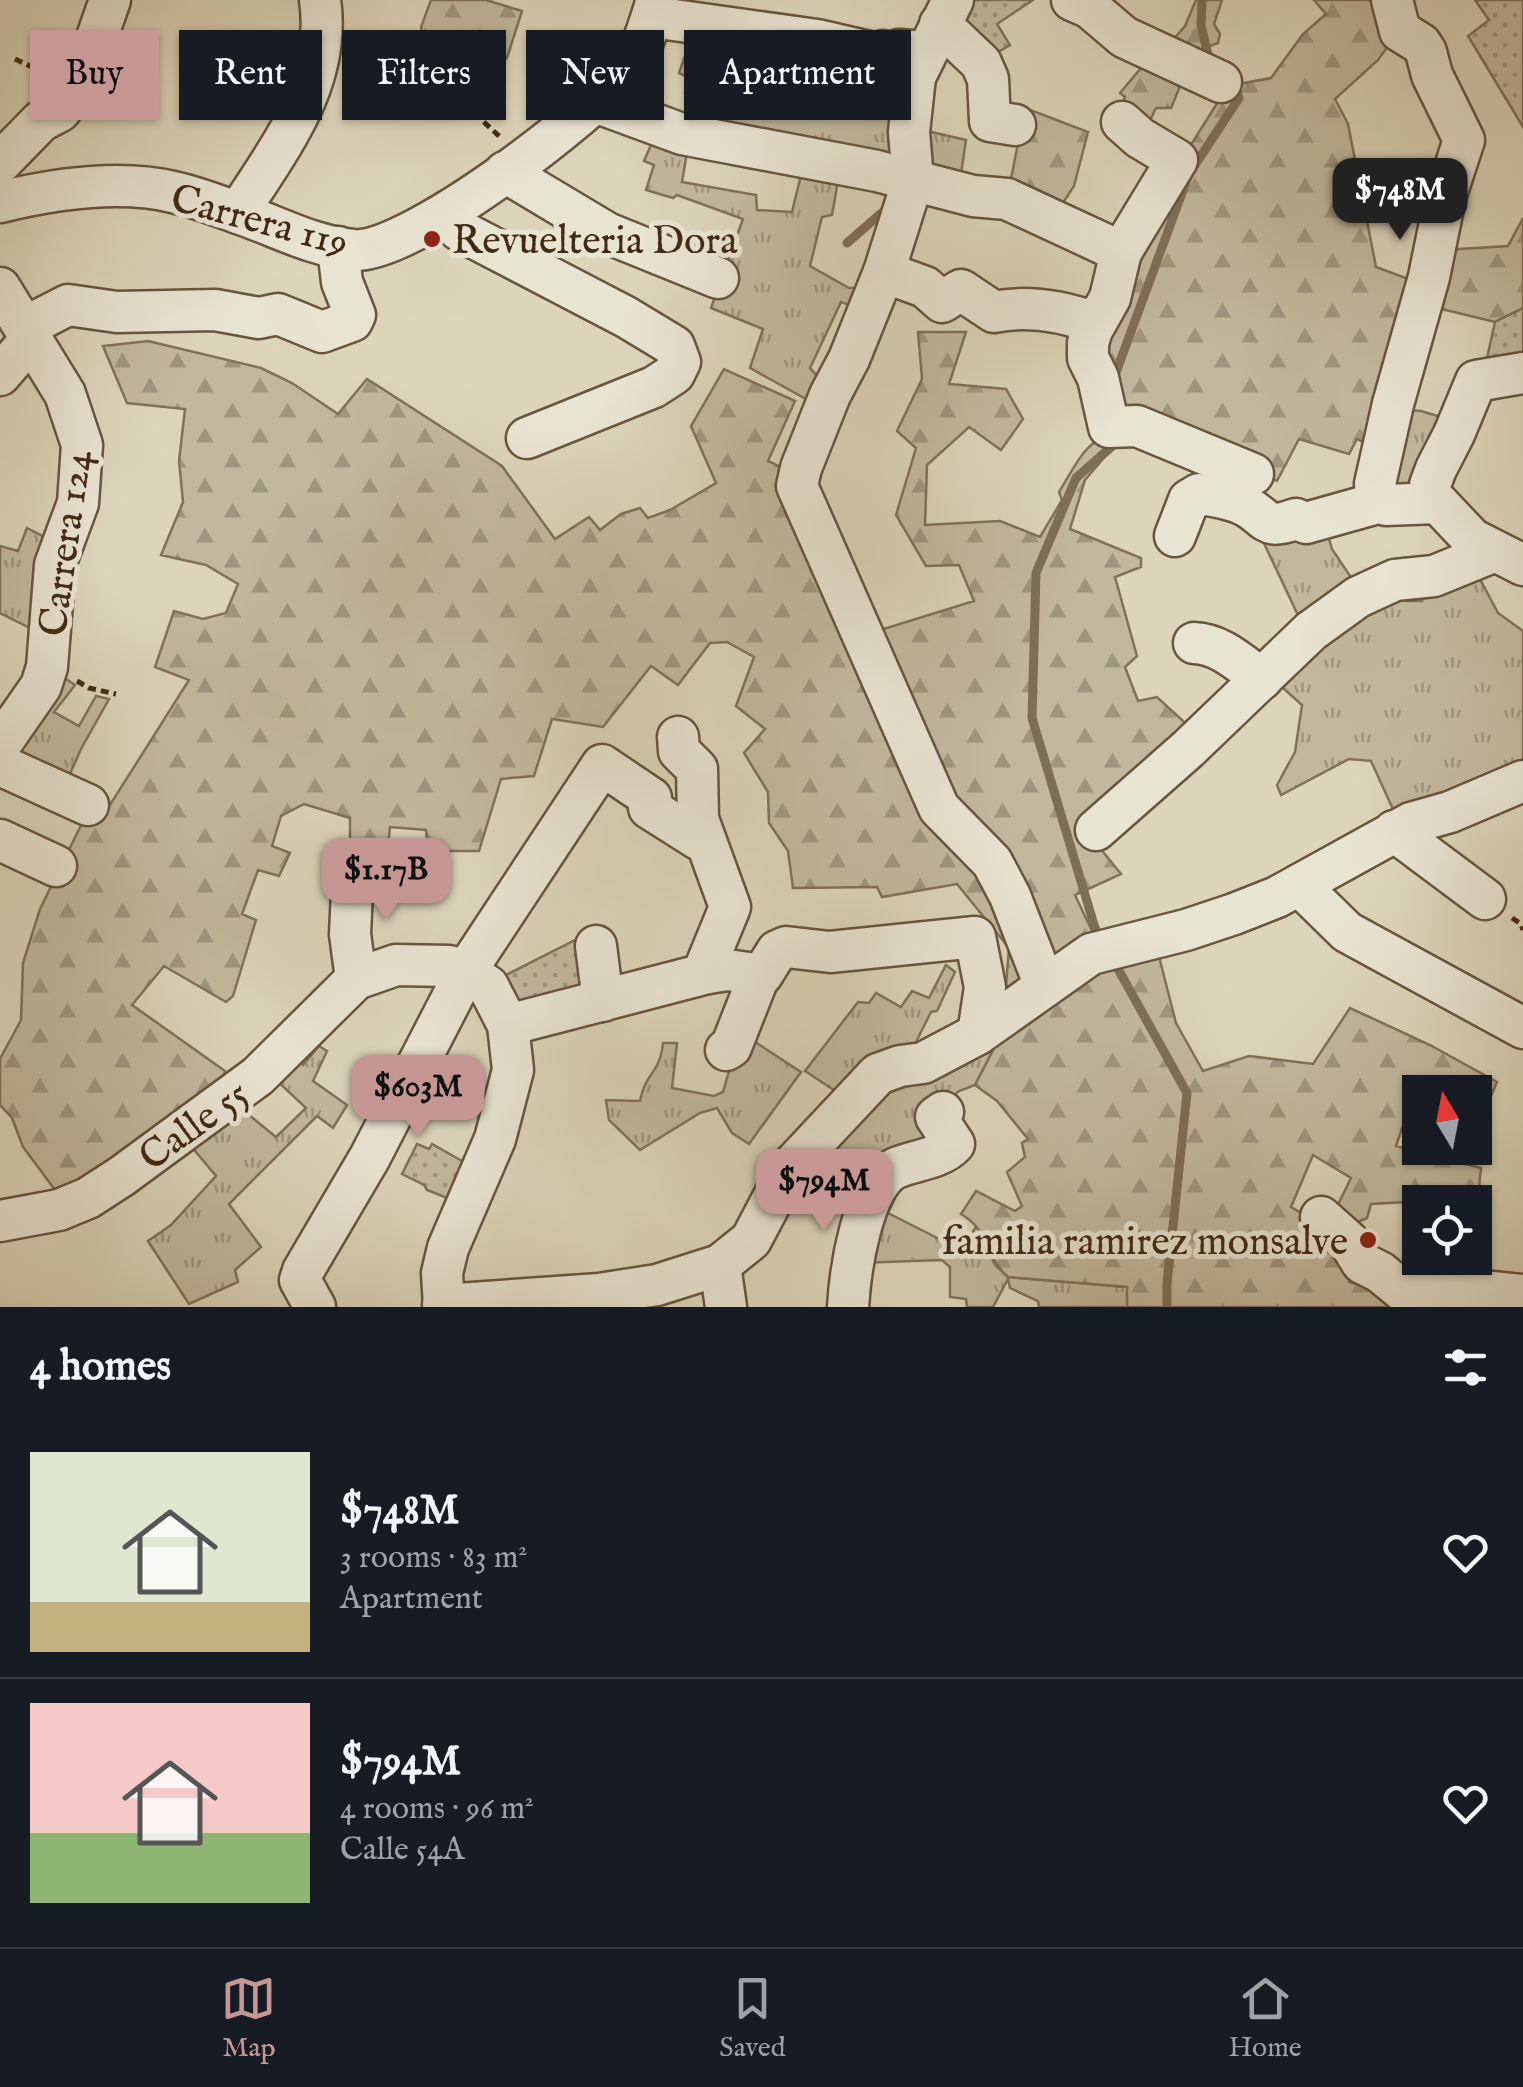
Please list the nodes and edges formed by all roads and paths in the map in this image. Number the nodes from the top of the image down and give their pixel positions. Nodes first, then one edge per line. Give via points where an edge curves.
1 (110, 0) edge
2 (320, 0) edge
3 (1072, 0) edge
4 (1392, 0) edge
5 (654, 8) edge
6 (930, 28) edge
7 (322, 42) edge
8 (1198, 71) dead end
9 (296, 120) edge
10 (479, 120) edge
11 (571, 120) edge
12 (644, 120) edge
13 (1122, 122) dead end
14 (1016, 124) dead end
15 (0, 163) edge
16 (514, 165) junction
17 (899, 177) junction
18 (0, 202) edge
19 (238, 213) junction
20 (445, 215) junction
21 (338, 248) junction
22 (1122, 252) junction
23 (884, 272) junction
24 (718, 278) dead end
25 (0, 288) edge
26 (1095, 323) junction
27 (28, 332) junction
28 (1523, 373) edge
29 (0, 375) edge
30 (527, 438) dead end
31 (1253, 474) dead end
32 (1432, 501) junction
33 (1381, 502) junction
34 (1176, 536) dead end
35 (1508, 558) edge
36 (1194, 643) dead end
37 (1262, 679) junction
38 (678, 737) dead end
39 (0, 745) edge
40 (0, 764) edge
41 (1523, 781) edge
42 (88, 805) dead end
43 (1096, 830) dead end
44 (1394, 831) junction
45 (0, 840) edge
46 (705, 840) junction
47 (56, 866) dead end
48 (353, 870) dead end
49 (1299, 886) junction
50 (1485, 899) dead end
51 (596, 946) dead end
52 (466, 971) junction
53 (708, 973) junction
54 (759, 976) junction
55 (356, 978) junction
56 (1045, 986) junction
57 (603, 1001) junction
58 (508, 1025) junction
59 (1523, 1028) edge
60 (978, 1034) junction
61 (726, 1050) dead end
62 (943, 1112) dead end
63 (1321, 1217) dead end
64 (0, 1221) edge
65 (720, 1265) junction
66 (308, 1294) edge
67 (1523, 1295) edge
68 (444, 1306) edge
69 (726, 1307) edge
70 (848, 1307) edge

1 - 15 street via 81,83 60,111
2 - 7 street
3 - 8 street via 1124,37
4 - 33 street via 1400,31 1426,52 1464,140 1393,404 1375,484
5 - 6 street via 882,55 896,54
6 - 14 street via 980,63 990,121
6 - 17 street
9 - 19 street
10 - 16 path
11 - 16 street, Carrera 119
12 - 17 street via 682,134
13 - 22 street via 1177,160
16 - 20 street, Carrera 119
16 - 24 street via 607,233
17 - 22 street via 1007,199
17 - 23 street
18 - 19 street, Carrera 119 via 112,187 171,191
19 - 21 street, Carrera 119
20 - 21 street, Carrera 119 via 392,242 358,251
20 - 30 street via 458,230 674,346 680,362 654,387
21 - 27 street via 355,315 322,332 278,314 68,305
22 - 26 street via 1110,298
23 - 26 street via 925,287 942,302 960,290 994,312 1048,310
23 - 56 street via 797,486 939,808 992,862
25 - 27 street, Carrera 124
26 - 31 street via 1088,358 1109,427 1128,425
27 - 29 street
27 - 39 street, Carrera 124 via 76,421 81,477 55,565 42,686
28 - 32 street via 1476,381 1436,468
32 - 33 street
32 - 35 street via 1472,539
33 - 34 street via 1278,525 1248,507 1199,494 1189,500
35 - 37 street via 1396,580 1358,598 1311,630
36 - 37 street via 1222,650
37 - 43 street
38 - 46 street via 679,750 697,770
40 - 42 street
41 - 44 street
44 - 49 street
44 - 50 street
45 - 47 street
46 - 52 street via 649,808 651,798 602,765
46 - 53 street via 730,907
48 - 55 street
49 - 56 street via 1234,914 1109,949
49 - 59 street via 1347,932
51 - 57 street
52 - 55 street via 413,964
52 - 58 street via 488,986
52 - 66 street
53 - 54 street
53 - 57 street
54 - 60 street via 786,947 830,952 976,937 985,987
54 - 61 street
55 - 64 street, Calle 55 via 258,1076 122,1176 59,1210
56 - 60 street
57 - 58 street
58 - 68 street via 514,1070 494,1139 448,1248
60 - 65 street via 922,1063 878,1074 859,1091 788,1170 751,1240
62 - 70 street via 936,1118 954,1144 947,1152 892,1170 879,1182 851,1264
63 - 67 street via 1362,1263 1408,1295
65 - 68 street via 598,1294
65 - 69 street

